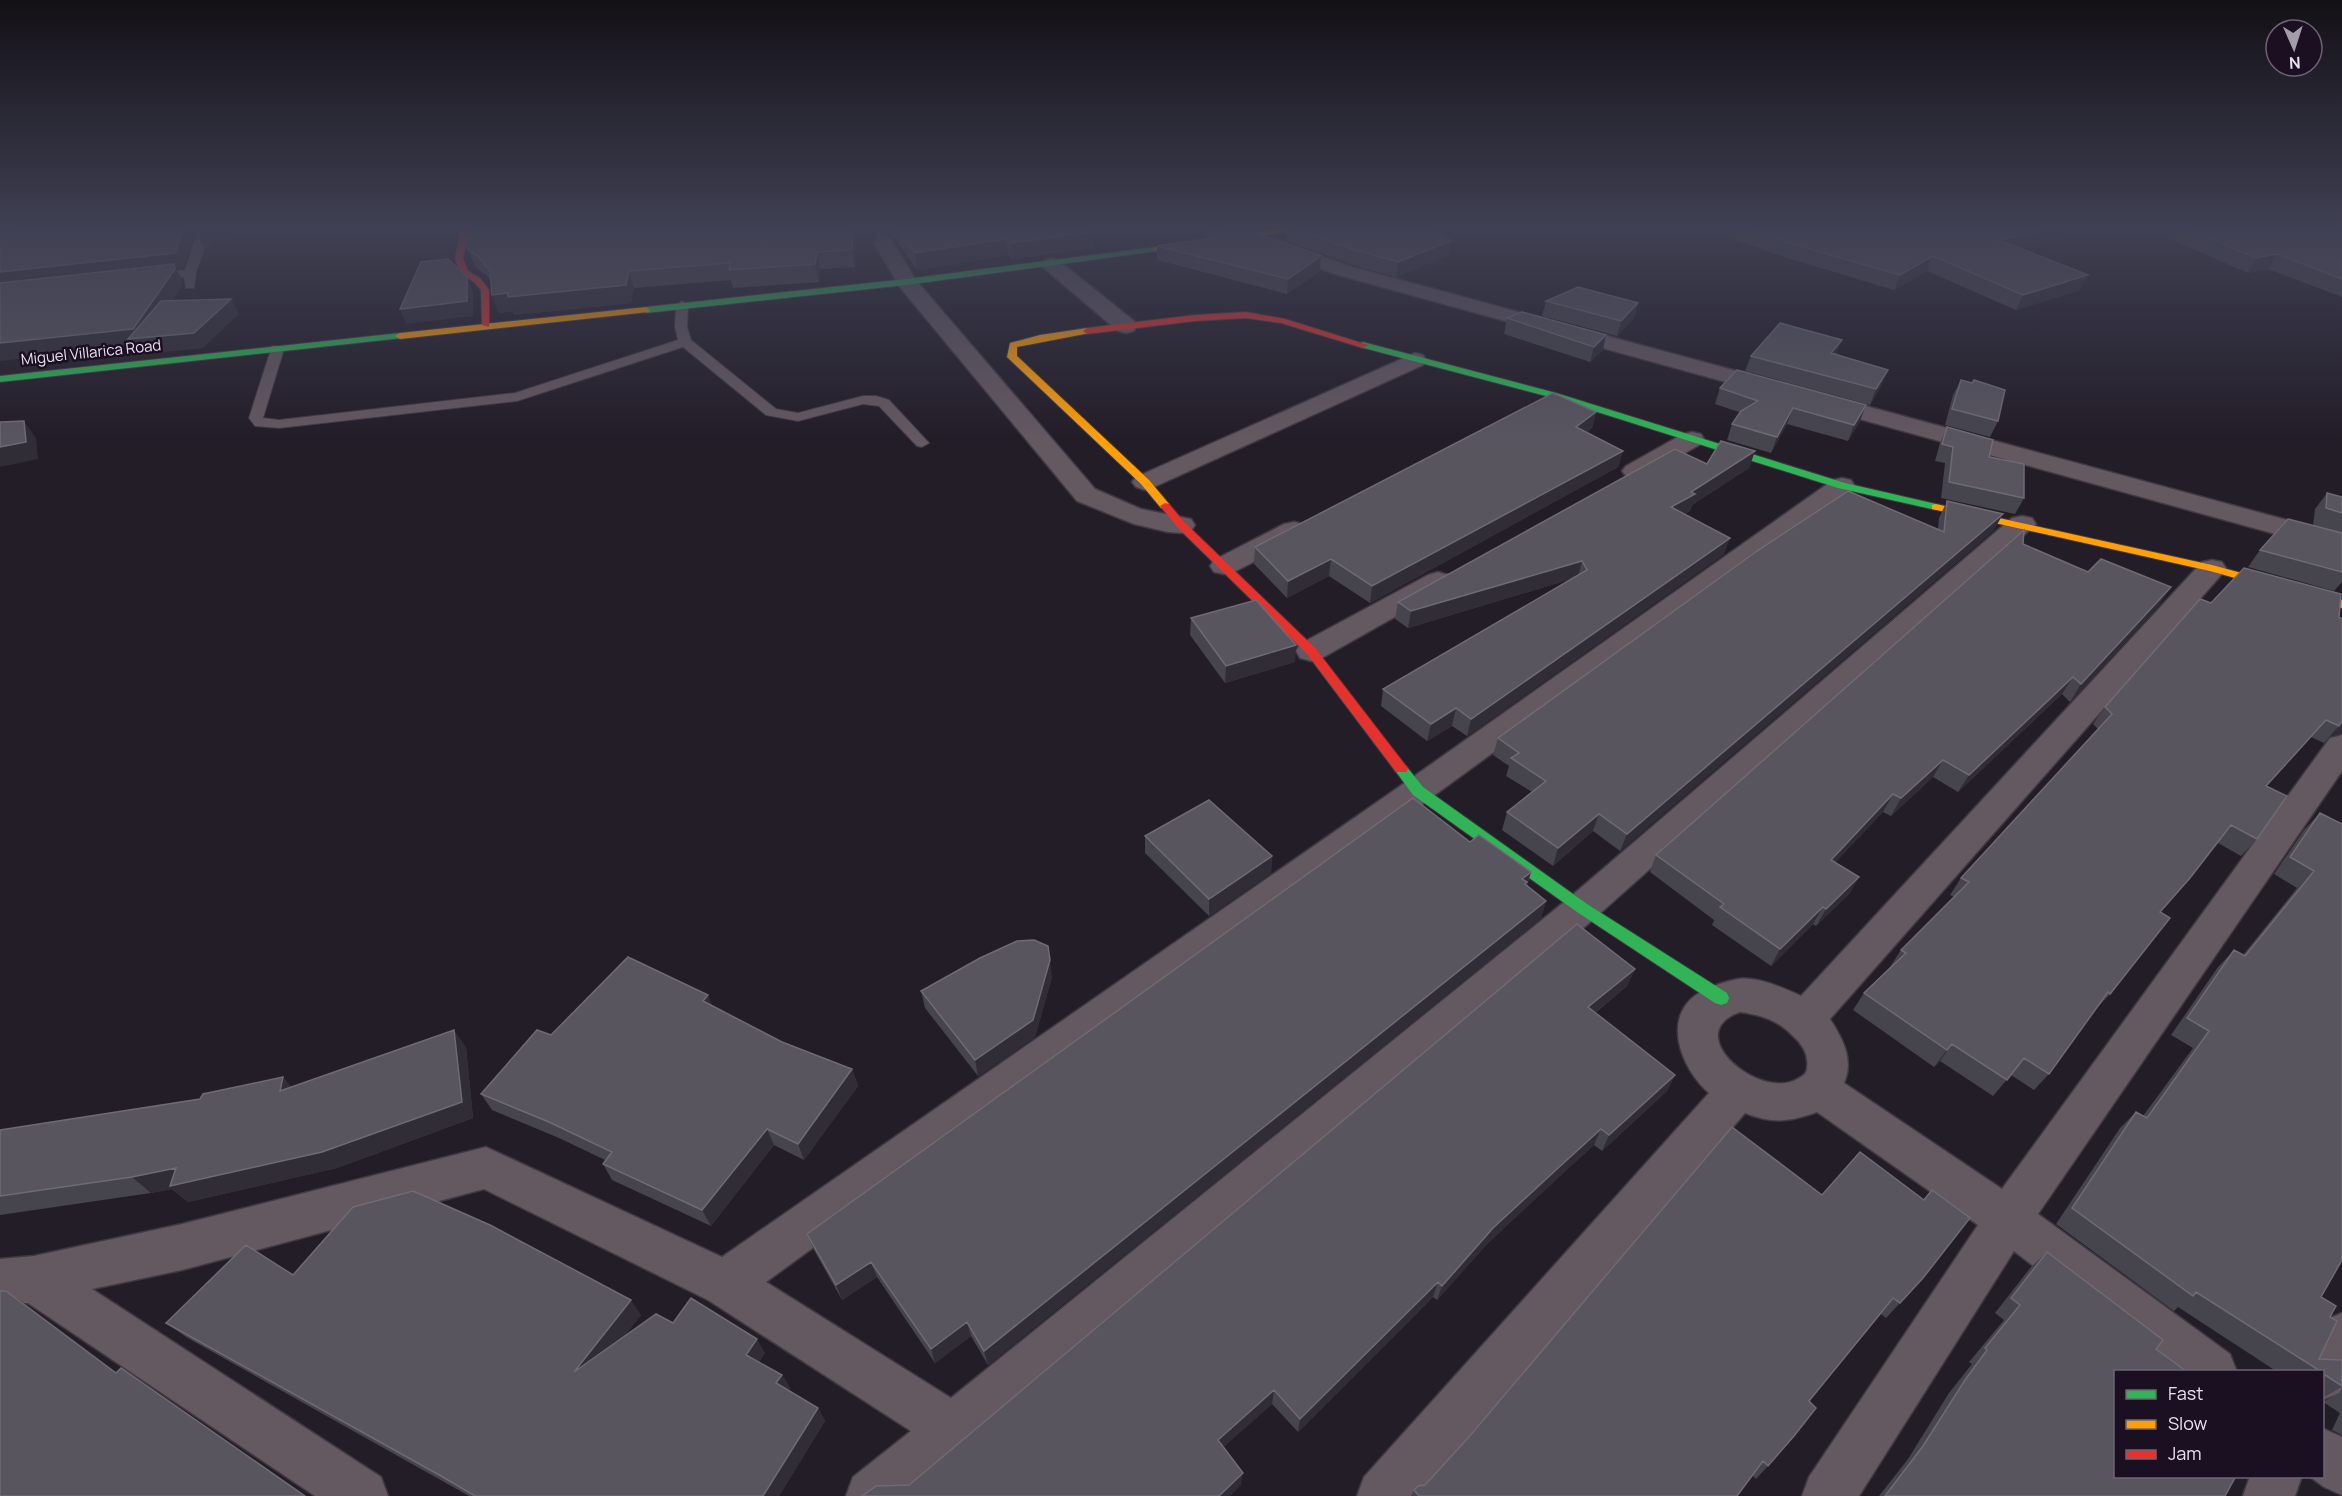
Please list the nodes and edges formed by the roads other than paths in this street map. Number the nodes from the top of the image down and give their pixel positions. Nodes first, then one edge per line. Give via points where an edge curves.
1 (485, 299) edge
2 (742, 299) edge
3 (920, 299) edge
4 (1093, 299) edge
5 (1448, 299) edge
6 (682, 305) junction
7 (486, 326) junction
8 (1126, 326) junction
9 (685, 342) junction
10 (277, 349) junction
11 (1415, 360) junction
12 (0, 379) edge
13 (1553, 395) junction
14 (1522, 412) edge
15 (1692, 439) junction
16 (922, 443) dead end
17 (1145, 482) junction
18 (1610, 485) edge
19 (1842, 486) junction
20 (1319, 516) edge
21 (2022, 524) junction
22 (1181, 525) junction
23 (2338, 542) edge
24 (1224, 566) junction
25 (2212, 568) junction
26 (1455, 571) edge
27 (2342, 604) edge
28 (1311, 651) junction
29 (2342, 746) edge
30 (1418, 791) junction
31 (1582, 908) junction
32 (1721, 998) junction
33 (1804, 1020) junction
34 (1820, 1090) junction
35 (1737, 1091) junction
36 (2008, 1219) junction
37 (17, 1280) edge
38 (725, 1283) junction
39 (2342, 1337) edge
40 (2211, 1370) edge
41 (2324, 1371) edge
42 (952, 1428) junction
43 (2324, 1456) edge
44 (2342, 1469) edge
45 (2275, 1478) edge
46 (362, 1496) edge
47 (872, 1496) edge
48 (1383, 1496) edge
49 (1828, 1496) edge
50 (2269, 1496) edge

1 - 7 street
2 - 6 street, Miguel Villarica Road
3 - 22 street via 1086,495 1119,512 1156,523
4 - 8 street
5 - 23 street
6 - 7 street, Miguel Villarica Road
6 - 9 lane
7 - 10 street, Miguel Villarica Road
8 - 11 street via 1246,315 1282,321
8 - 17 street via 1014,345 1012,357
9 - 10 lane via 517,398 260,423 256,418
9 - 16 lane via 771,412 798,417 876,400 884,403
10 - 12 street, Miguel Villarica Road
11 - 13 street
11 - 17 street
13 - 14 street
13 - 15 street
15 - 18 street
15 - 19 street
17 - 22 street
19 - 21 street
19 - 30 street
20 - 24 street
21 - 25 street
21 - 31 street
22 - 24 street
24 - 28 street
25 - 27 street
25 - 33 street
26 - 28 street
28 - 30 street
29 - 36 street
30 - 31 street
30 - 38 street
31 - 32 street
31 - 42 street
32 - 33 street via 1762,998 1785,1006
32 - 35 street via 1705,1008 1697,1021 1696,1039 1703,1058
33 - 34 street via 1819,1037 1827,1055 1829,1074
34 - 35 street via 1805,1100 1784,1103 1760,1101
34 - 36 street
35 - 48 street
36 - 40 street
36 - 49 street
37 - 38 street via 182,1247 486,1168
37 - 46 street
38 - 42 street
39 - 41 street
42 - 47 street
43 - 44 street
45 - 50 street

